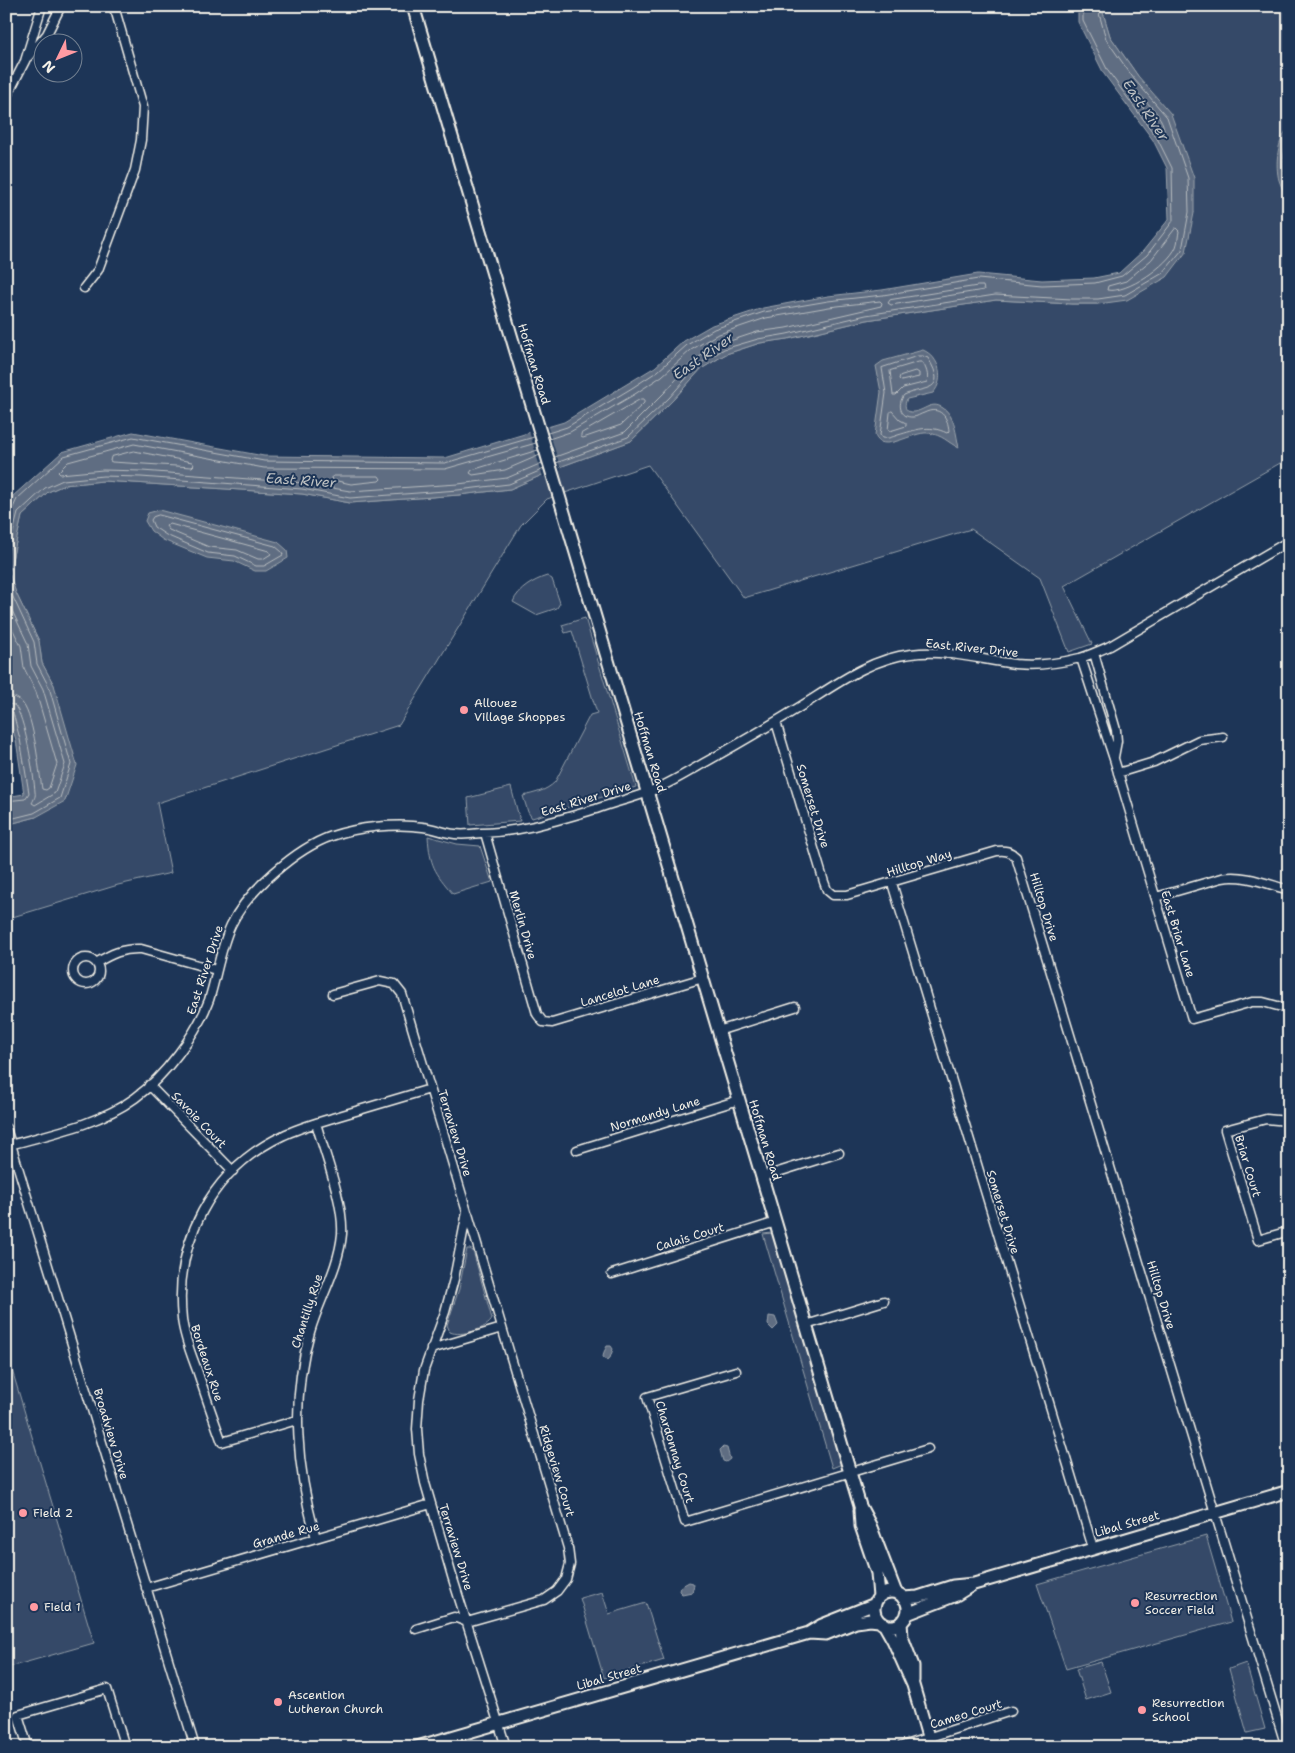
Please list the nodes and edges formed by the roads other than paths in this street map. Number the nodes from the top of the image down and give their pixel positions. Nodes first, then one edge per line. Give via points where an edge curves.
1 (42, 6) edge
2 (61, 6) edge
3 (112, 6) edge
4 (413, 6) edge
5 (26, 61) junction
6 (6, 98) edge
7 (84, 288) dead end
8 (1289, 541) edge
9 (1094, 653) junction
10 (1081, 658) junction
11 (776, 722) junction
12 (1223, 737) dead end
13 (1114, 759) junction
14 (1118, 773) junction
15 (647, 792) junction
16 (485, 833) junction
17 (1011, 852) joint
18 (892, 882) junction
19 (1289, 890) edge
20 (833, 895) joint
21 (1156, 897) junction
22 (96, 964) dead end
23 (216, 970) junction
24 (703, 978) junction
25 (333, 994) dead end
26 (795, 1007) dead end
27 (1289, 1009) edge
28 (543, 1022) joint
29 (718, 1031) junction
30 (149, 1085) junction
31 (430, 1089) junction
32 (739, 1100) junction
33 (1288, 1121) edge
34 (316, 1123) junction
35 (6, 1128) edge
36 (9, 1145) edge
37 (577, 1150) dead end
38 (839, 1154) dead end
39 (232, 1171) junction
40 (762, 1177) junction
41 (467, 1212) junction
42 (776, 1222) junction
43 (1289, 1231) edge
44 (612, 1274) dead end
45 (884, 1301) dead end
46 (806, 1325) junction
47 (502, 1328) junction
48 (431, 1349) junction
49 (736, 1371) dead end
50 (298, 1420) junction
51 (928, 1449) dead end
52 (850, 1473) junction
53 (1289, 1491) edge
54 (431, 1504) junction
55 (860, 1506) junction
56 (1214, 1513) junction
57 (316, 1538) junction
58 (1093, 1548) junction
59 (974, 1584) junction
60 (146, 1588) junction
61 (900, 1595) junction
62 (877, 1600) junction
63 (904, 1618) junction
64 (467, 1622) junction
65 (882, 1623) junction
66 (416, 1629) dead end
67 (809, 1633) junction
68 (913, 1685) junction
69 (1011, 1711) dead end
70 (499, 1723) junction
71 (929, 1742) edge
72 (28, 1747) edge
73 (125, 1747) edge
74 (195, 1747) edge
75 (417, 1747) edge
76 (506, 1747) edge
77 (899, 1747) edge
78 (1286, 1747) edge

1 - 5 street
2 - 5 street via 47,34
3 - 7 street via 143,107 142,132 136,170 98,270
4 - 15 street, Hoffman Road
5 - 6 street
8 - 9 street, East River Drive
9 - 10 street, East River Drive
9 - 13 street, East Briar Lane via 1116,730
10 - 11 street, East River Drive via 1015,664 946,654 912,653 881,661 851,675
10 - 13 street, East Briar Lane
11 - 15 street, East River Drive
11 - 20 street, Somerset Drive via 824,882
12 - 14 street via 1198,740 1154,762
13 - 14 street, East Briar Lane
14 - 21 street, East Briar Lane
15 - 16 street, East River Drive via 551,823 510,832
15 - 24 street, Hoffman Road
16 - 23 street, East River Drive via 454,834 398,825 331,836 281,866 243,905 231,924
16 - 28 street, Merlin Drive via 537,1014
17 - 18 street, Hilltop Way via 997,851
17 - 56 street, Hilltop Drive via 1019,863
18 - 20 street, Hilltop Way via 847,895
18 - 58 street, Somerset Drive
19 - 21 street via 1234,876
21 - 27 street, East Briar Lane via 1192,1019 1247,1003 1258,1002
22 - 23 street via 130,948
23 - 30 street, East River Drive via 209,999 197,1027 182,1050
24 - 28 street, Lancelot Lane via 552,1023
24 - 29 street, Hoffman Road
25 - 31 street, Terraview Drive via 380,981 394,984 402,994
26 - 29 street
29 - 32 street, Hoffman Road
30 - 36 street, East River Drive via 135,1098 104,1116
30 - 39 street, Savoie Court
31 - 34 street, Bordeaux Rue
31 - 41 street, Terraview Drive
32 - 37 street, Normandy Lane
32 - 40 street, Hoffman Road
33 - 43 street, Briar Court via 1266,1119 1225,1130 1258,1240
34 - 39 street, Bordeaux Rue via 268,1143
34 - 50 street, Chantilly Rue via 341,1209 342,1235 310,1332 298,1400
35 - 36 street, Broadview Drive
36 - 60 street, Broadview Drive
38 - 40 street
39 - 50 street, Bordeaux Rue via 203,1210 185,1255 181,1289 187,1343 222,1442
40 - 42 street, Hoffman Road
41 - 47 street, Ridgeview Court
41 - 48 street, Terraview Drive via 454,1279
42 - 44 street, Calais Court
42 - 46 street, Hoffman Road
45 - 46 street
46 - 52 street, Hoffman Road
47 - 48 street
47 - 64 street, Ridgeview Court via 568,1548 570,1564 558,1591 544,1600
48 - 54 street, Terraview Drive via 424,1370 417,1429
49 - 52 street, Chardonnay Court via 647,1397 684,1522
50 - 57 street, Chantilly Rue via 300,1468
51 - 52 street
52 - 55 street, Hoffman Road
53 - 56 street, Libal Street
54 - 57 street, Grande Rue
54 - 64 street, Terraview Drive
55 - 61 street, Hoffman Road
55 - 62 street, Hoffman Road via 861,1526 877,1573
56 - 58 street, Libal Street
56 - 78 street, Hilltop Drive
57 - 60 street, Grande Rue
58 - 59 street, Libal Street
59 - 61 street, Libal Street via 954,1586 918,1597
59 - 63 street, Libal Street
60 - 74 street, Broadview Drive
61 - 62 street via 887,1592
61 - 63 street via 907,1605
62 - 65 street via 874,1614
62 - 67 street, Libal Street
63 - 65 street via 893,1626
63 - 68 street via 902,1637 913,1666
64 - 66 street, Ridgeview Court via 454,1617
64 - 70 street, Terraview Drive
65 - 67 street, Libal Street via 870,1620 826,1634
65 - 68 street
67 - 70 street, Libal Street
68 - 71 street
69 - 71 street, Cameo Court
70 - 75 street, Libal Street
70 - 76 street, Terraview Drive
71 - 77 street, Cameo Court
72 - 73 street via 18,1715 106,1688

